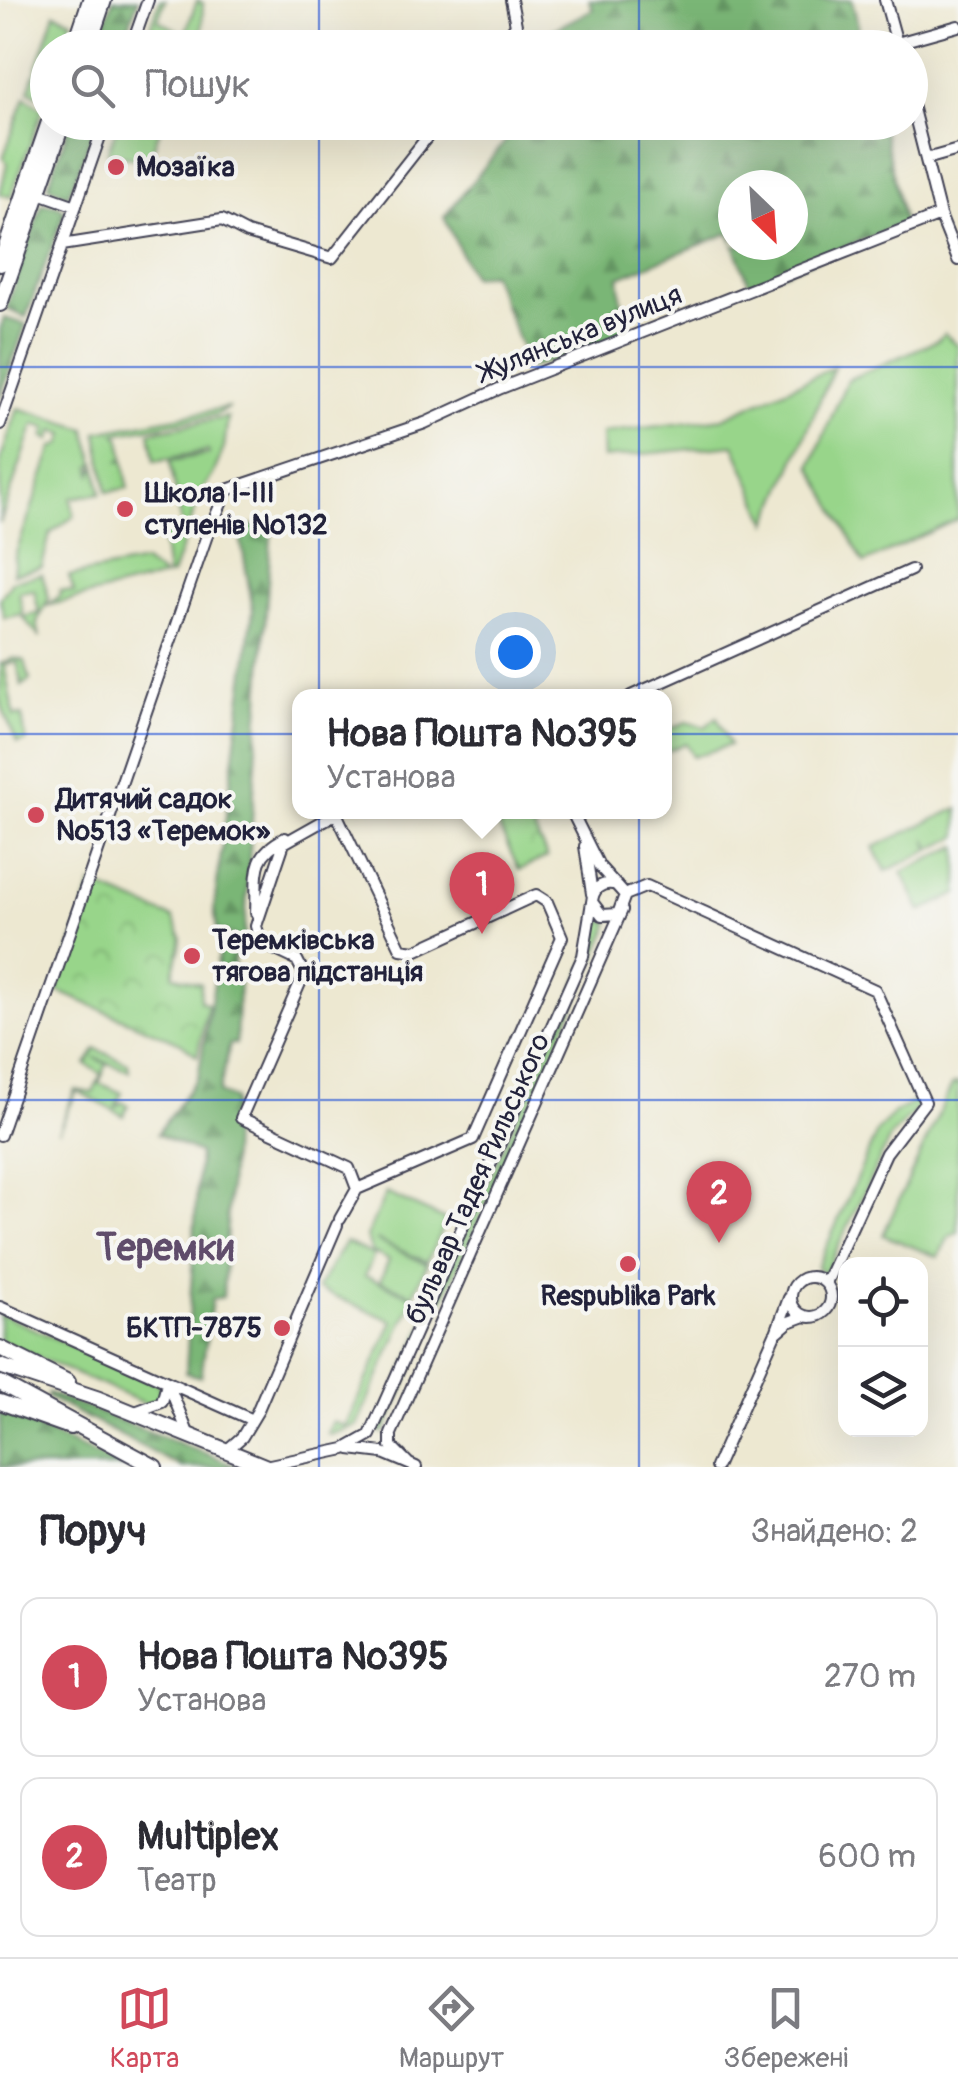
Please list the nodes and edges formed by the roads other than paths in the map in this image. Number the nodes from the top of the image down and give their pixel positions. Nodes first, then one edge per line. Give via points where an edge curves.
1 (90, 0) edge
2 (104, 0) edge
3 (148, 0) edge
4 (511, 0) edge
5 (886, 0) edge
6 (958, 26) edge
7 (80, 30) edge
8 (94, 30) edge
9 (137, 30) edge
10 (512, 30) edge
11 (894, 30) edge
12 (928, 36) edge
13 (43, 140) edge
14 (56, 140) edge
15 (99, 140) edge
16 (425, 140) edge
17 (921, 140) edge
18 (958, 150) edge
19 (926, 159) junction
20 (38, 193) junction
21 (76, 206) junction
22 (940, 215) junction
23 (62, 246) junction
24 (958, 260) edge
25 (0, 264) edge
26 (0, 304) edge
27 (0, 424) edge
28 (912, 570) dead end
29 (647, 689) edge
30 (324, 819) edge
31 (341, 819) edge
32 (575, 819) edge
33 (295, 833) junction
34 (583, 836) junction
35 (614, 884) junction
36 (625, 894) junction
37 (592, 899) junction
38 (622, 910) junction
39 (256, 932) junction
40 (0, 1134) edge
41 (357, 1189) junction
42 (826, 1283) junction
43 (791, 1292) junction
44 (0, 1307) edge
45 (806, 1316) junction
46 (775, 1334) junction
47 (0, 1348) edge
48 (6, 1377) edge
49 (168, 1383) junction
50 (194, 1394) junction
51 (99, 1399) junction
52 (0, 1402) edge
53 (174, 1408) junction
54 (134, 1412) junction
55 (250, 1418) junction
56 (94, 1433) junction
57 (188, 1434) junction
58 (120, 1448) junction
59 (345, 1449) junction
60 (227, 1450) junction
61 (412, 1465) edge
62 (266, 1466) edge
63 (135, 1467) edge
64 (155, 1467) edge
65 (716, 1467) edge

1 - 7 highway
2 - 8 highway
3 - 9 street
4 - 10 street
5 - 11 street
6 - 12 street
13 - 25 highway
14 - 20 highway
15 - 21 street
16 - 23 street via 332,258 247,234 222,220
17 - 19 street
18 - 19 street
19 - 22 street
20 - 21 street
20 - 26 highway
21 - 23 street
22 - 24 street
22 - 40 street, Жулянська вулиця via 425,423 227,490
23 - 27 street
28 - 29 street
30 - 33 street
31 - 41 street via 401,949 415,951 530,897 543,898 562,939 475,1136 466,1146
32 - 34 street, бульвар Тадея Рильського
33 - 39 street via 281,849
33 - 39 street via 261,854
34 - 35 street, бульвар Тадея Рильського
34 - 37 street, бульвар Тадея Рильського
35 - 36 street
35 - 37 street via 598,887
36 - 38 street
36 - 42 street via 647,886 875,990 924,1102 894,1138
37 - 38 street via 608,916
37 - 59 street, бульвар Тадея Рильського via 583,956 373,1430
38 - 61 street, бульвар Тадея Рильського via 390,1434 391,1446
39 - 41 street via 296,960 304,974 241,1118 349,1168
41 - 55 street
42 - 43 street via 806,1277
42 - 45 street via 828,1307
43 - 45 street via 795,1310
43 - 46 street
44 - 49 street
45 - 46 street
46 - 65 street
47 - 51 highway
48 - 51 highway
48 - 56 highway
49 - 50 street
49 - 53 street
49 - 54 street via 156,1407
50 - 53 street
50 - 55 street
51 - 54 highway
52 - 56 highway
53 - 57 street
54 - 57 highway
55 - 60 street
56 - 58 highway
57 - 60 highway
58 - 63 street
58 - 64 highway
59 - 61 street
59 - 62 street
60 - 62 highway

